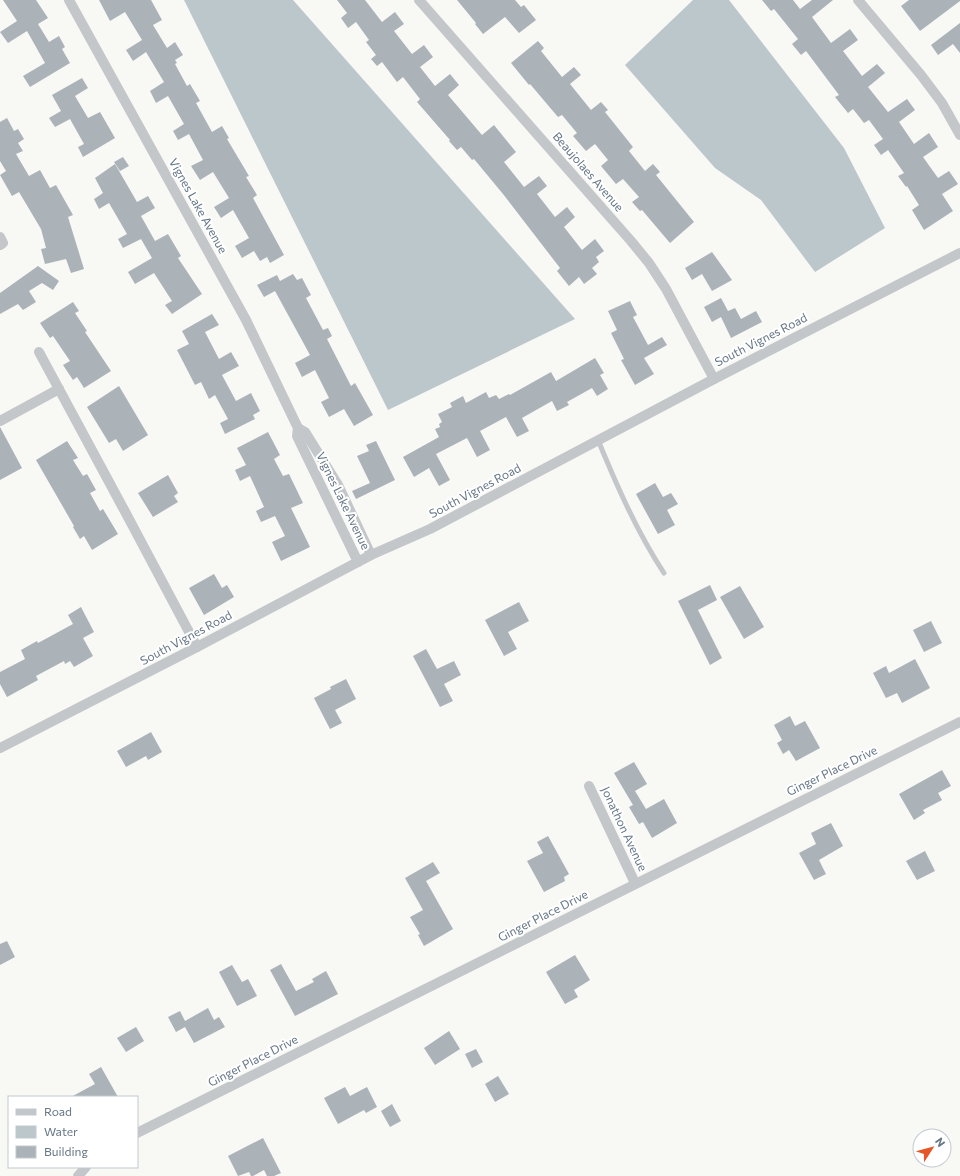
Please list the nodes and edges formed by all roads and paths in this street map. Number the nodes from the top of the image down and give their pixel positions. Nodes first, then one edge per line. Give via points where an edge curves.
1 (69, 0) edge
2 (419, 0) edge
3 (858, 0) edge
4 (960, 135) edge
5 (960, 253) edge
6 (39, 352) dead end
7 (714, 379) junction
8 (58, 389) junction
9 (0, 421) edge
10 (298, 428) junction
11 (598, 440) junction
12 (371, 556) junction
13 (358, 562) junction
14 (664, 573) dead end
15 (197, 647) junction
16 (960, 722) edge
17 (0, 748) edge
18 (589, 786) dead end
19 (635, 883) junction
20 (138, 1132) edge
21 (85, 1168) edge
22 (78, 1176) edge

1 - 10 street, Vignes Lake Avenue via 242,314
2 - 7 street, Beaujolaes Avenue via 649,263 671,298
3 - 4 street via 921,75 942,103
5 - 7 street, South Vignes Road
6 - 8 street
7 - 11 street, South Vignes Road
8 - 9 street
8 - 15 street
10 - 12 street, Vignes Lake Avenue via 305,432 338,485
10 - 13 street, Vignes Lake Avenue via 298,436
11 - 12 street, South Vignes Road via 430,529
11 - 14 lane via 631,515
12 - 13 street, South Vignes Road
13 - 15 street, South Vignes Road
15 - 17 street, South Vignes Road
16 - 19 street, Ginger Place Drive
18 - 19 street, Jonathon Avenue
19 - 20 street, Ginger Place Drive
21 - 22 street

